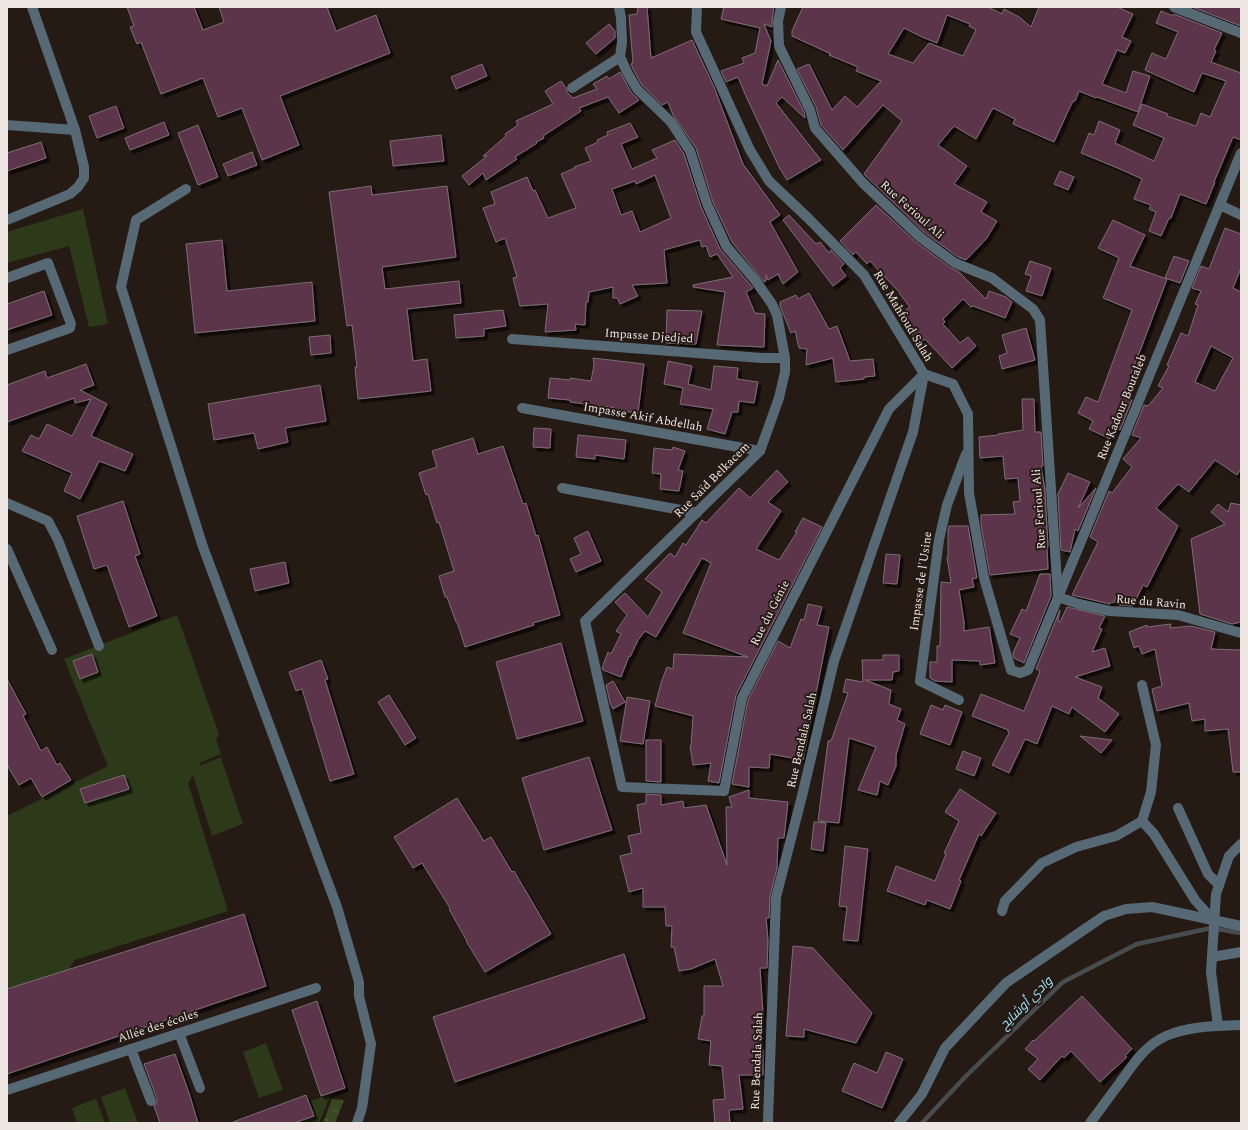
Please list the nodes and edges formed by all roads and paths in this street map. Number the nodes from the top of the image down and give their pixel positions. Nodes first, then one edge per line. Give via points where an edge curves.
1 (32, 7) edge
2 (619, 7) edge
3 (697, 7) edge
4 (782, 7) edge
5 (1174, 7) edge
6 (1241, 33) edge
7 (620, 57) junction
8 (572, 88) dead end
9 (7, 125) edge
10 (75, 130) junction
11 (1241, 153) edge
12 (186, 190) dead end
13 (1220, 205) junction
14 (1241, 215) edge
15 (7, 220) edge
16 (7, 278) edge
17 (512, 339) dead end
18 (7, 350) edge
19 (785, 358) junction
20 (924, 374) junction
21 (522, 408) dead end
22 (969, 447) junction
23 (760, 451) junction
24 (562, 488) dead end
25 (7, 504) edge
26 (697, 513) junction
27 (7, 549) edge
28 (1058, 597) junction
29 (1241, 633) edge
30 (100, 646) dead end
31 (52, 650) dead end
32 (1028, 670) joint
33 (1142, 685) dead end
34 (959, 700) dead end
35 (622, 787) joint
36 (1178, 808) dead end
37 (1142, 821) junction
38 (1241, 844) edge
39 (1219, 885) junction
40 (1002, 911) dead end
41 (1214, 921) junction
42 (1241, 926) edge
43 (1241, 952) edge
44 (1212, 957) junction
45 (316, 988) dead end
46 (1241, 1025) edge
47 (1218, 1026) junction
48 (179, 1033) junction
49 (131, 1049) junction
50 (200, 1088) dead end
51 (7, 1090) edge
52 (151, 1101) dead end
53 (356, 1123) edge
54 (768, 1123) edge
55 (899, 1123) edge
56 (1090, 1123) edge

1 - 10 street
2 - 7 street via 622,42
3 - 20 street, Rue Mahfoud Salah via 696,32 750,150 769,181 864,275
4 - 28 street, Rue Ferioul Ali via 778,21 779,46 810,110 815,128 863,183 921,238 955,263 992,278 1033,309 1040,320
5 - 6 street
7 - 8 street
7 - 19 street, Rue Saïd Belkacem via 637,89 671,122 690,151 707,204 726,246 772,304 777,315
9 - 10 street
10 - 15 street via 84,167 84,178 78,187 70,194
11 - 13 street, Rue Kadour Boutaleb
12 - 53 street via 136,220 121,287 203,547 337,907 359,982 359,996 371,1044 362,1108
13 - 14 street
13 - 28 street, Rue Kadour Boutaleb
16 - 18 street via 48,263 71,324 70,328
17 - 19 street, Impasse Djedjed
19 - 23 street, Rue Saïd Belkacem via 785,372 779,398
20 - 22 street, Rue Mahfoud Salah via 953,384 968,414
20 - 35 street, Rue du Génie via 889,409 742,698 724,791
20 - 54 street, Rue Bendala Salah via 913,432 834,661 776,897
21 - 23 street, Impasse Akif Abdellah
22 - 32 street, Rue Mahfoud Salah via 969,493 984,578 1011,670 1020,673
22 - 34 street, Impasse de l'Usine via 947,505 920,681
23 - 26 street, Rue Saïd Belkacem
24 - 26 street
25 - 30 street via 48,521
26 - 35 street, Rue Saïd Belkacem via 585,622
27 - 31 street
28 - 29 street, Rue du Ravin via 1110,611 1178,615
28 - 32 street, Rue Kadour Boutaleb
33 - 37 street via 1156,745 1151,792
36 - 39 street via 1208,874
37 - 40 street via 1116,836 1076,847 1042,863 1005,901
37 - 41 street via 1163,846 1195,900
38 - 39 street via 1229,856
39 - 41 street
41 - 42 street
41 - 44 street
41 - 55 street via 1152,907 1126,909 1104,916 1006,983 945,1048 922,1094
43 - 44 street
44 - 47 street via 1211,972
45 - 48 street, Allée des écoles
46 - 47 street
47 - 56 street via 1178,1032 1164,1036 1153,1044 1135,1063
48 - 49 street, Allée des écoles
48 - 50 street
49 - 51 street, Allée des écoles
49 - 52 street

